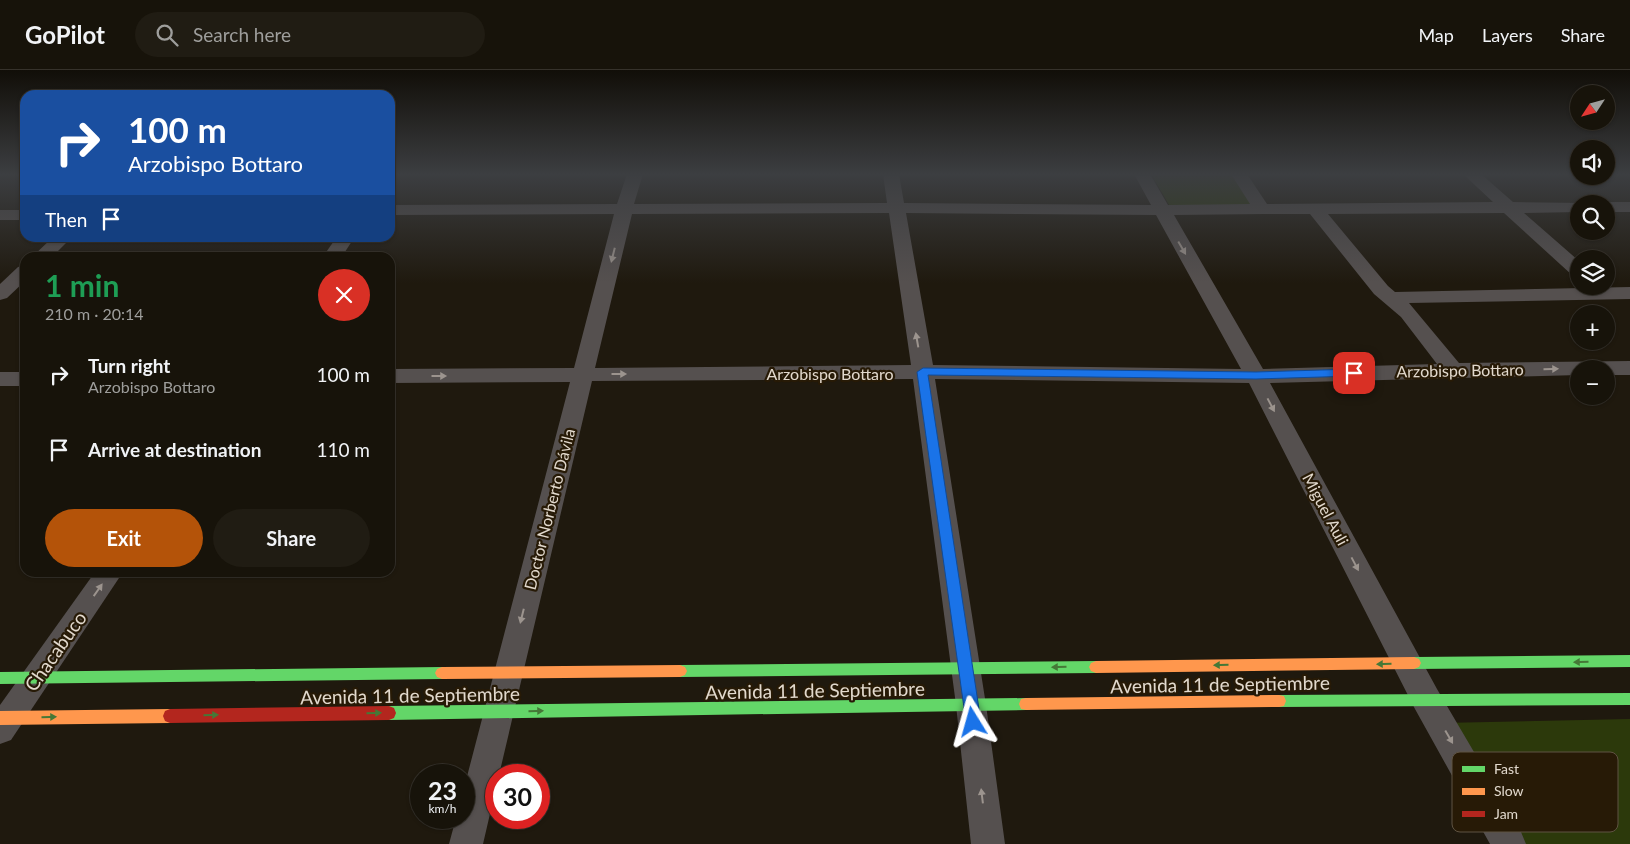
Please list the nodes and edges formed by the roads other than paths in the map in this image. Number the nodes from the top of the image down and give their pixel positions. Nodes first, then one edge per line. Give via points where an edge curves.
1 (624, 210) edge
2 (895, 210) edge
3 (1161, 210) edge
4 (1316, 210) edge
5 (1510, 210) edge
6 (0, 215) edge
7 (20, 215) edge
8 (58, 242) edge
9 (47, 252) edge
10 (1570, 263) edge
11 (20, 276) edge
12 (1570, 291) edge
13 (1615, 292) edge
14 (0, 294) edge
15 (1630, 294) edge
16 (1391, 298) junction
17 (1630, 368) edge
18 (1453, 370) junction
19 (923, 372) junction
20 (583, 374) junction
21 (395, 376) edge
22 (1256, 376) junction
23 (0, 379) edge
24 (20, 379) edge
25 (107, 577) edge
26 (1630, 661) edge
27 (1408, 664) junction
28 (966, 668) junction
29 (508, 673) junction
30 (0, 678) edge
31 (37, 678) junction
32 (1426, 699) junction
33 (1630, 699) edge
34 (971, 705) junction
35 (499, 711) junction
36 (3, 722) edge
37 (1456, 752) edge
38 (1502, 832) edge
39 (466, 844) edge
40 (988, 844) edge
41 (1509, 844) edge

1 -> 20 street, Doctor Norberto Dávila
19 -> 2 street
3 -> 22 street, Miguel Auli
4 - 16 street
5 - 10 street
6 - 7 street
8 - 9 street
11 - 14 street
12 - 16 street
13 - 15 street
16 - 18 street via 1408,313
18 -> 17 street, Arzobispo Bottaro
18 - 22 street, Arzobispo Bottaro
20 -> 19 street, Arzobispo Bottaro
19 - 22 street, Arzobispo Bottaro
19 - 28 street
21 -> 20 street, Arzobispo Bottaro
20 -> 29 street, Doctor Norberto Dávila
22 -> 27 street, Miguel Auli
23 - 24 street
31 -> 25 street, Chacabuco
26 -> 27 main road, Avenida 11 de Septiembre
27 -> 28 main road, Avenida 11 de Septiembre
27 - 32 street, Miguel Auli
28 - 29 main road, Avenida 11 de Septiembre
28 - 34 street
29 - 31 main road, Avenida 11 de Septiembre
29 - 35 street, Doctor Norberto Dávila
30 - 31 main road, Avenida 11 de Septiembre
31 - 36 street, Chacabuco
32 - 33 main road, Avenida 11 de Septiembre
32 - 34 main road, Avenida 11 de Septiembre
32 -> 37 street, Miguel Auli
35 -> 34 main road, Avenida 11 de Septiembre
40 -> 34 street
36 -> 35 main road, Avenida 11 de Septiembre
35 - 39 street, Doctor Norberto Dávila
38 -> 41 street, Miguel Auli

